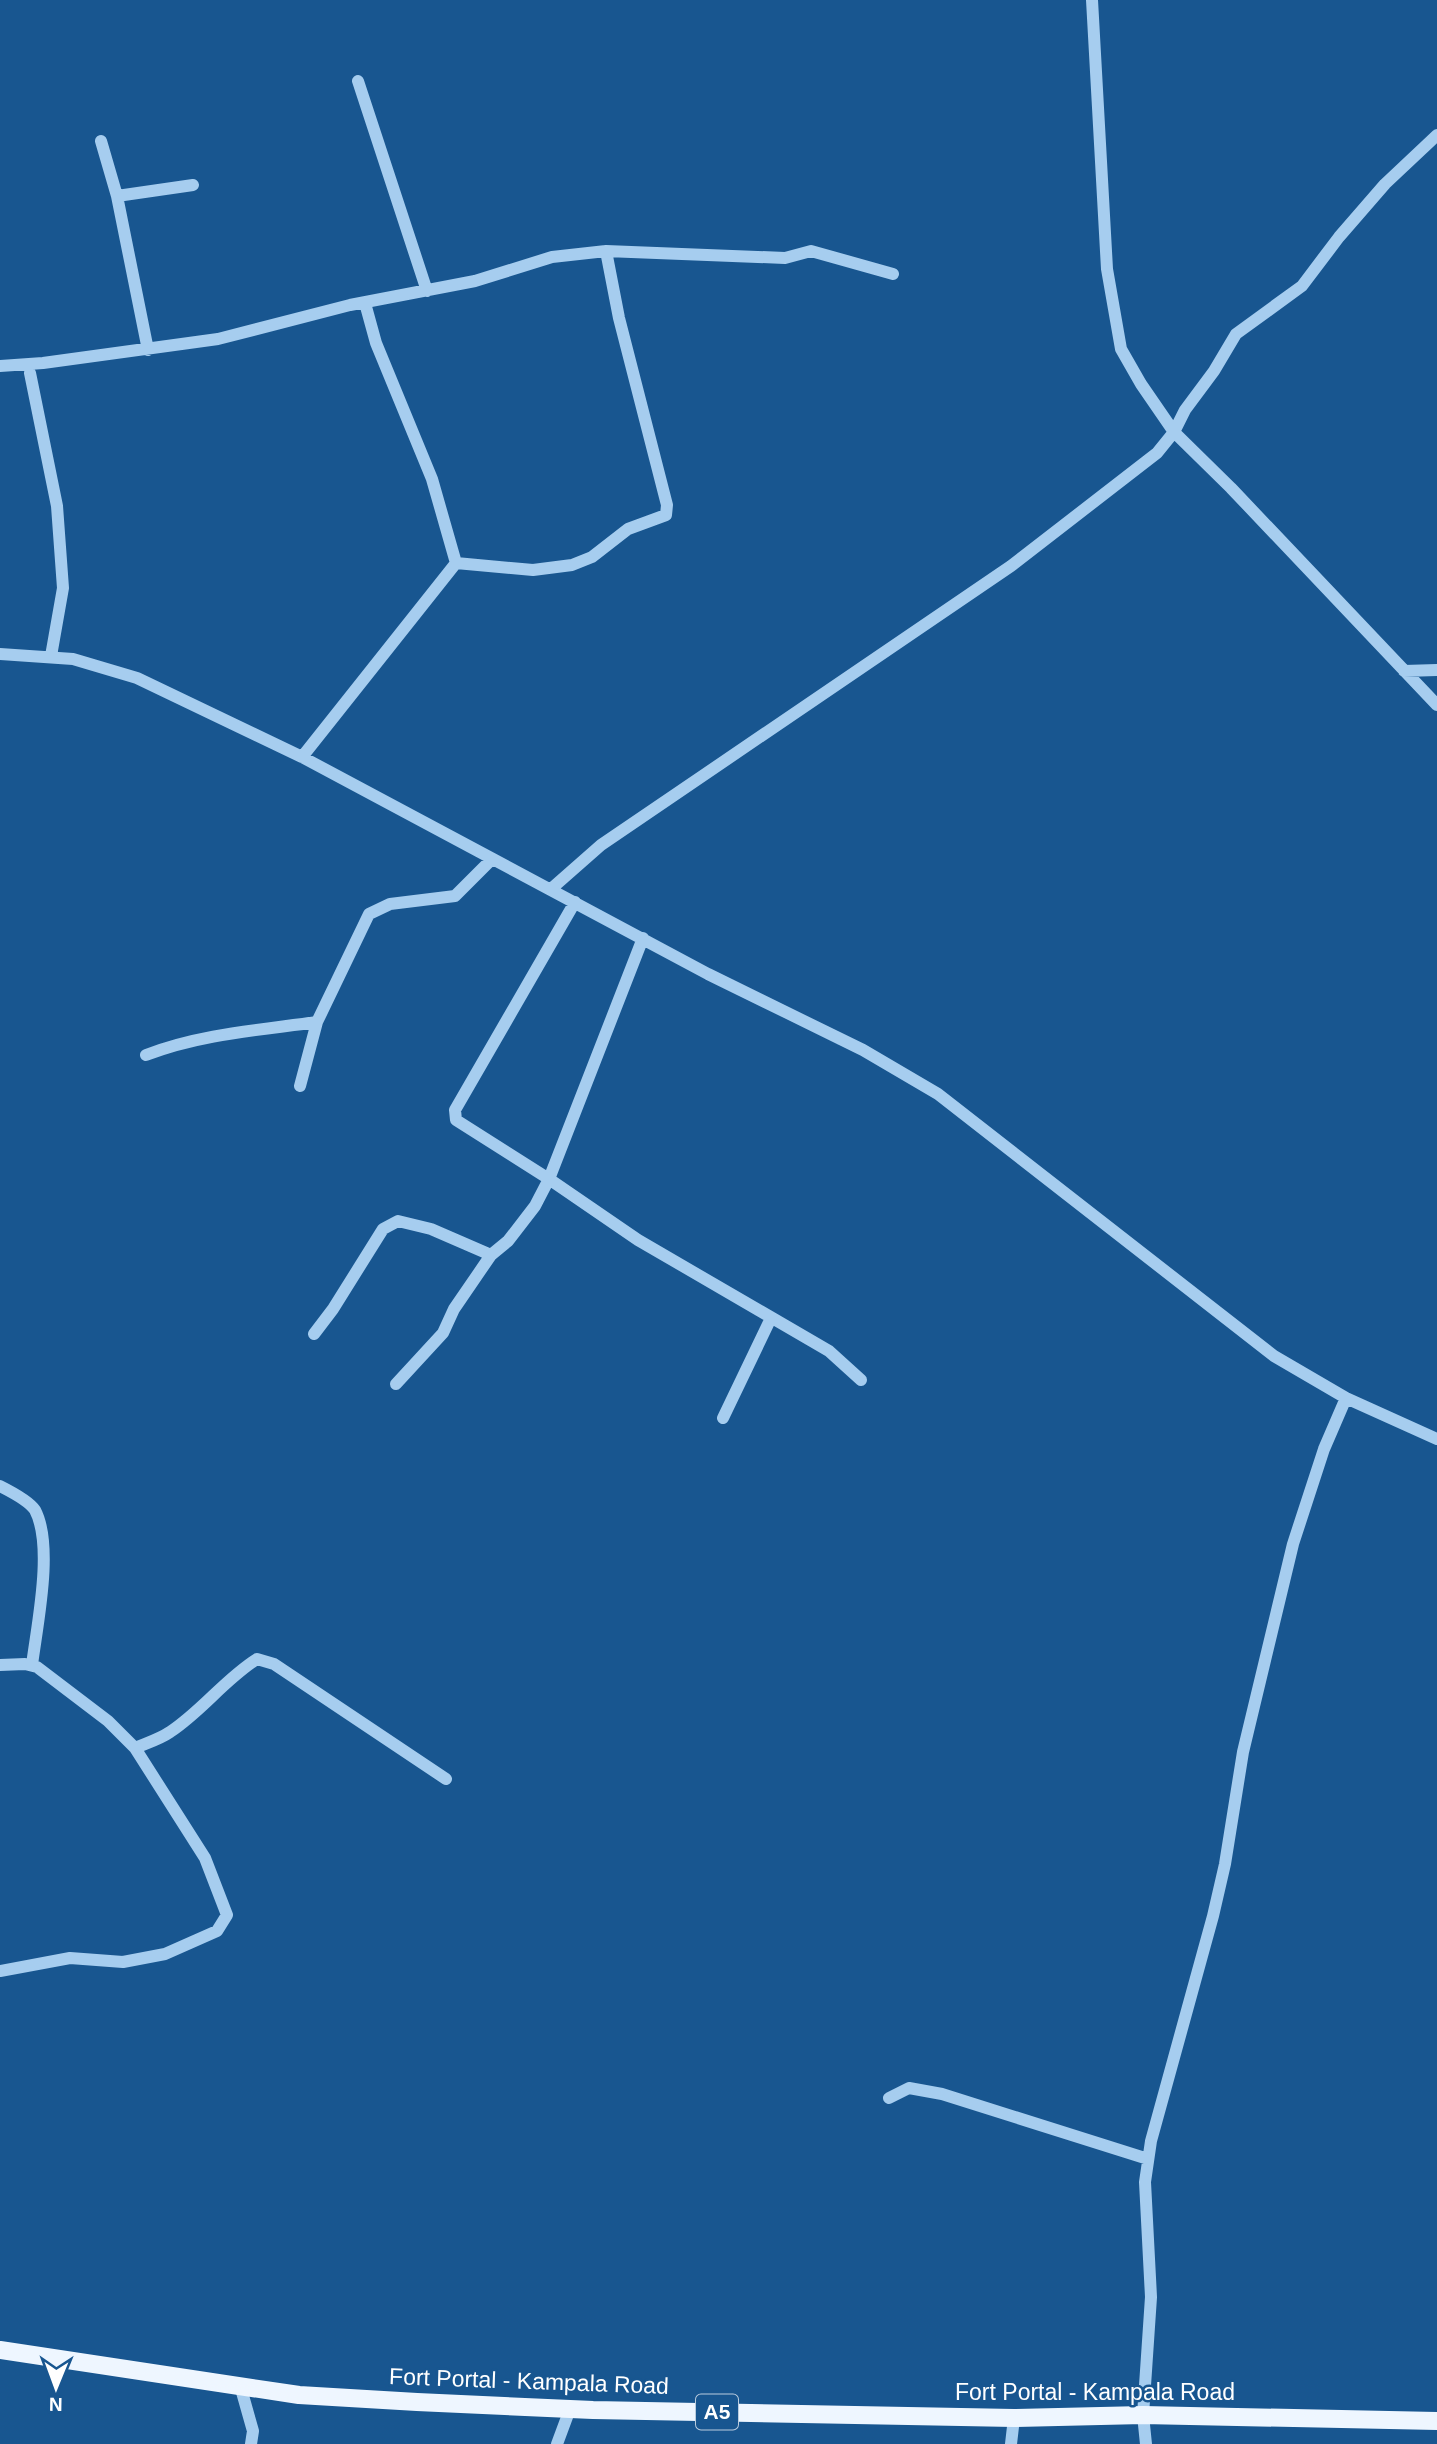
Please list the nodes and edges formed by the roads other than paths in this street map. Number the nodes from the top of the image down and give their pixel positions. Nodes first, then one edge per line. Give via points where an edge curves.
1 (1093, 0) edge
2 (358, 80) dead end
3 (1437, 135) edge
4 (100, 141) dead end
5 (193, 185) dead end
6 (117, 196) junction
7 (606, 251) junction
8 (893, 274) dead end
9 (427, 291) junction
10 (365, 303) junction
11 (148, 349) junction
12 (0, 366) edge
13 (30, 373) dead end
14 (1174, 432) junction
15 (456, 563) junction
16 (0, 654) edge
17 (51, 656) junction
18 (1437, 670) edge
19 (1404, 671) junction
20 (1437, 705) edge
21 (302, 757) junction
22 (492, 859) junction
23 (551, 889) junction
24 (575, 902) junction
25 (643, 938) junction
26 (317, 1022) junction
27 (146, 1055) dead end
28 (300, 1087) dead end
29 (549, 1179) junction
30 (491, 1255) junction
31 (771, 1318) junction
32 (314, 1334) dead end
33 (861, 1380) dead end
34 (396, 1384) dead end
35 (1346, 1398) junction
36 (723, 1418) dead end
37 (1437, 1439) edge
38 (0, 1486) edge
39 (0, 1665) edge
40 (32, 1665) junction
41 (135, 1748) junction
42 (446, 1779) dead end
43 (0, 1971) edge
44 (890, 2098) dead end
45 (1148, 2159) junction
46 (0, 2350) edge
47 (240, 2385) junction
48 (570, 2409) junction
49 (1143, 2415) junction
50 (1014, 2418) junction
51 (1437, 2421) edge
52 (251, 2444) edge
53 (556, 2444) edge
54 (1011, 2444) edge
55 (1146, 2444) edge

1 - 14 street via 1107,269 1121,349
2 - 9 street
3 - 14 street via 1385,184 1303,286 1236,334
4 - 6 street
5 - 6 street
6 - 11 street
7 - 8 street via 785,258 811,251
7 - 9 street via 552,257
7 - 15 street via 666,515 628,530 592,557 572,565 533,570
9 - 10 street
10 - 11 street via 218,339
10 - 15 street via 376,343 432,479
11 - 12 street
13 - 17 street via 57,506 63,588
14 - 19 street
14 - 23 street via 1157,453 1011,566 601,845
15 - 21 street
16 - 17 street
17 - 21 street via 137,678
18 - 19 street
19 - 20 street
21 - 22 street
22 - 23 street
22 - 26 street via 455,896 390,904 369,914
23 - 24 street
24 - 25 street
24 - 29 street via 454,1116
25 - 29 street
25 - 35 street via 863,1050 938,1094 1274,1356
26 - 27 street via 208,1038
26 - 28 street
29 - 30 street via 535,1206
29 - 31 street via 638,1240
30 - 32 street via 431,1229 398,1221 383,1229
30 - 34 street via 443,1333
31 - 33 street via 829,1351
31 - 36 street
35 - 37 street
35 - 45 street via 1293,1544 1243,1752 1213,1916
38 - 40 street via 34,1508 45,1539
39 - 40 street
40 - 41 street via 108,1721
41 - 42 street via 169,1733 257,1659 274,1664
41 - 43 street via 205,1858 227,1915 217,1931 165,1954 123,1962 70,1958
44 - 45 street via 909,2088 942,2094
45 - 49 street via 1151,2297
46 - 47 main road, Fort Portal - Kampala Road / A5
47 - 48 main road, Fort Portal - Kampala Road / A5 via 299,2395
47 - 52 street via 253,2431
48 - 50 main road, Fort Portal - Kampala Road / A5
48 - 53 street
49 - 50 main road, Fort Portal - Kampala Road / A5
49 - 51 main road, Fort Portal - Kampala Road / A5
49 - 55 street
50 - 54 street

